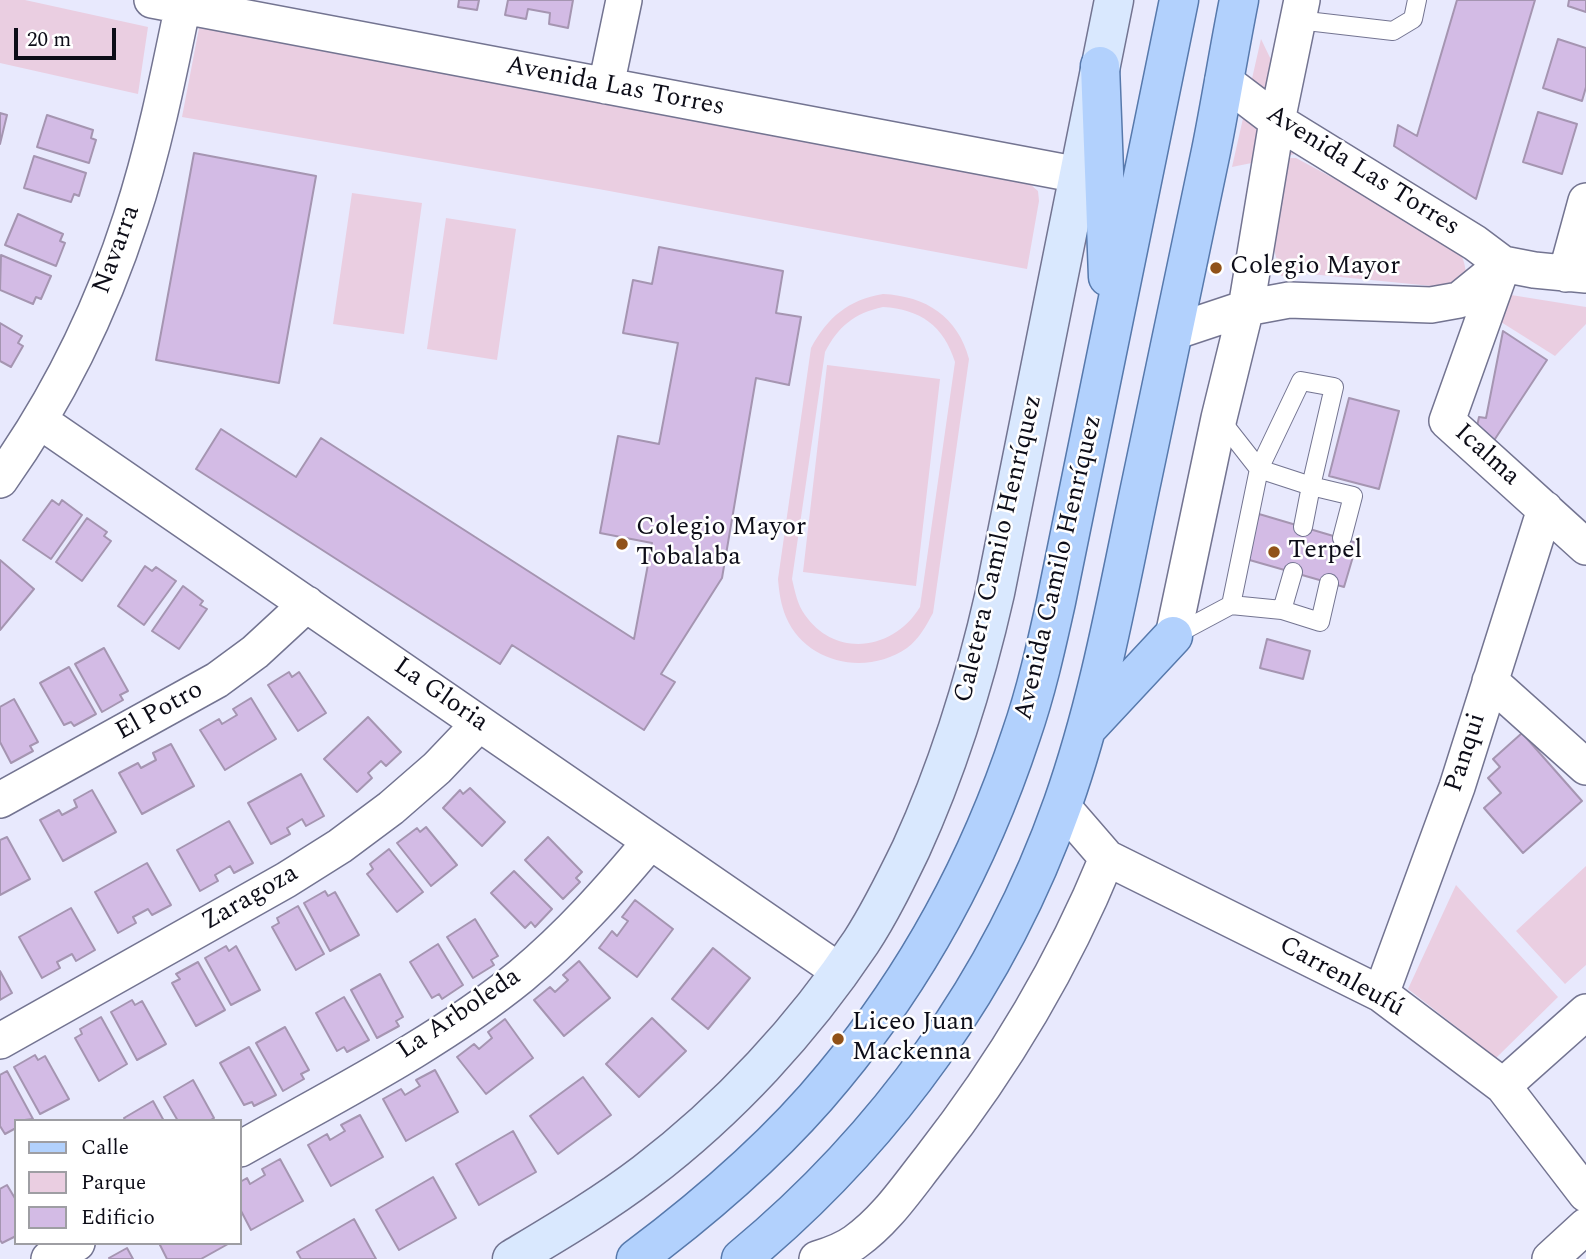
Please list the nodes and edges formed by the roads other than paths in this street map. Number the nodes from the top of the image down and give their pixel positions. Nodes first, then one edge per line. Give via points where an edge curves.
1 (624, 0) edge
2 (1114, 0) edge
3 (1179, 0) edge
4 (1239, 0) edge
5 (1417, 0) edge
6 (173, 2) edge
7 (1300, 10) edge
8 (1100, 66) junction
9 (1223, 80) junction
10 (606, 86) junction
11 (1278, 121) junction
12 (1079, 175) junction
13 (1586, 201) edge
14 (1503, 264) junction
15 (1576, 275) edge
16 (1246, 308) junction
17 (1174, 332) junction
18 (1110, 339) junction
19 (1219, 418) junction
20 (40, 421) junction
21 (1259, 468) junction
22 (0, 480) edge
23 (1311, 486) junction
24 (1545, 509) junction
25 (1303, 527) dead end
26 (1342, 538) dead end
27 (1586, 547) edge
28 (1293, 572) dead end
29 (1329, 583) dead end
30 (307, 604) junction
31 (1231, 606) junction
32 (1282, 610) junction
33 (1173, 636) junction
34 (1490, 681) junction
35 (479, 724) junction
36 (1085, 730) junction
37 (1586, 767) edge
38 (0, 800) edge
39 (1062, 806) junction
40 (650, 842) junction
41 (1107, 858) junction
42 (839, 971) junction
43 (1381, 995) junction
44 (1586, 1013) edge
45 (0, 1041) edge
46 (1503, 1086) junction
47 (242, 1148) edge
48 (1586, 1194) edge
49 (1586, 1226) edge
50 (73, 1245) edge
51 (49, 1259) edge
52 (512, 1259) edge
53 (636, 1259) edge
54 (741, 1259) edge
55 (817, 1259) edge
56 (1550, 1259) edge

1 - 10 street
2 - 8 street, Caletera Camilo Henríquez
3 - 18 main road, Avenida Camilo Henríquez
4 - 9 main road
5 - 7 lane via 1413,19 1393,31
6 - 10 street, Avenida Las Torres
6 - 20 street, Navarra via 153,140 131,217 94,315
7 - 11 street
8 - 12 street, Caletera Camilo Henríquez
8 - 18 main road
9 - 11 street, Avenida Las Torres
9 - 17 main road
10 - 12 street, Avenida Las Torres
11 - 14 street, Avenida Las Torres
11 - 16 street
12 - 42 street, Caletera Camilo Henríquez via 978,667 929,810 898,877 862,941
13 - 15 street
14 - 15 street, Avenida Las Torres
14 - 16 street via 1459,299 1432,306 1289,300
14 - 24 street, Icalma via 1447,421
16 - 17 street
16 - 19 street
17 - 36 main road
18 - 53 main road, Avenida Camilo Henríquez via 1041,668 1022,734 999,798 943,915 911,971 834,1077 741,1174
19 - 21 lane
19 - 33 street
20 - 22 street, Navarra
20 - 30 street, La Gloria
21 - 23 lane
21 - 23 lane via 1301,381 1334,387
21 - 31 lane
23 - 25 lane
23 - 26 lane via 1353,496
24 - 27 street, Icalma
24 - 34 street, Panqui
28 - 32 lane
29 - 32 lane via 1320,622
30 - 35 street, La Gloria
30 - 38 street, El Potro via 217,680
31 - 32 lane
31 - 33 lane
33 - 36 main road
34 - 37 street
34 - 43 street, Panqui via 1457,788
35 - 40 street, La Gloria
35 - 45 street, Zaragoza via 437,768 340,846
36 - 39 main road
39 - 41 street, Carrenleufú
39 - 54 main road via 1000,946 944,1037 844,1163
40 - 42 street, La Gloria
40 - 47 street, La Arboleda via 568,934 482,1005
41 - 43 street, Carrenleufú
41 - 55 street via 1044,993 945,1140 872,1229
42 - 52 street, Caletera Camilo Henríquez via 750,1079 699,1127 589,1213
43 - 46 street, Carrenleufú
44 - 46 street
46 - 48 street, Carrenleufú
49 - 56 street
50 - 51 street

